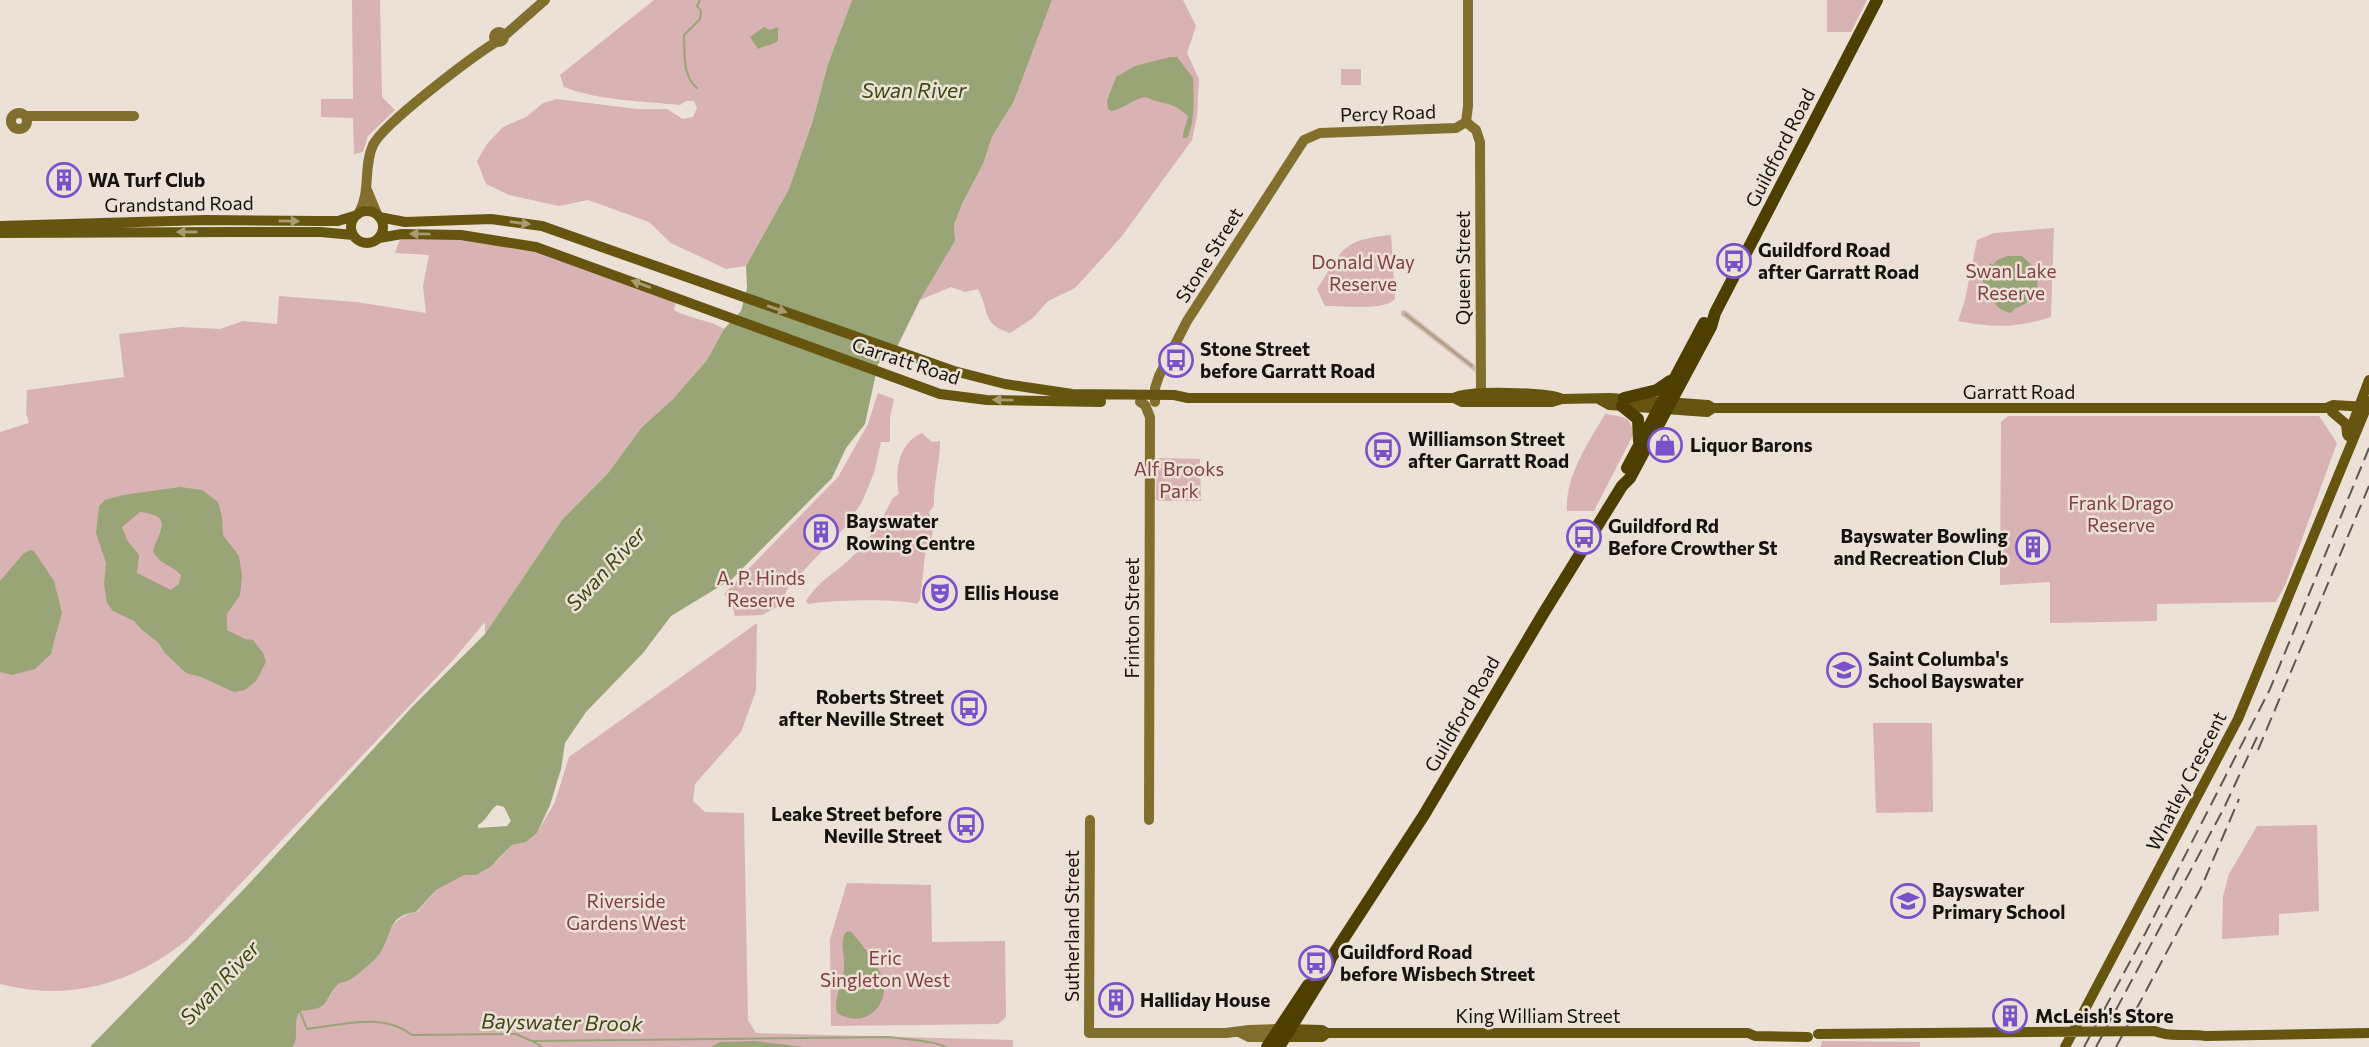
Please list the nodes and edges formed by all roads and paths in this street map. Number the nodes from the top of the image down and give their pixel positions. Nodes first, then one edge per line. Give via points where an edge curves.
1 (545, 0) edge
2 (1468, 0) edge
3 (1877, 0) edge
4 (0, 117) edge
5 (12, 120) junction
6 (134, 120) dead end
7 (1464, 123) junction
8 (0, 124) edge
9 (1310, 136) joint
10 (367, 190) junction
11 (358, 214) junction
12 (378, 216) junction
13 (0, 226) edge
14 (0, 233) edge
15 (353, 235) junction
16 (379, 238) junction
17 (1714, 313) junction
18 (1674, 377) junction
19 (2369, 380) edge
20 (1481, 394) junction
21 (1454, 398) junction
22 (1158, 399) junction
23 (1562, 399) junction
24 (1140, 402) junction
25 (1623, 402) junction
26 (1665, 406) junction
27 (2363, 408) edge
28 (2329, 410) junction
29 (1150, 417) junction
30 (2346, 440) junction
31 (1639, 444) junction
32 (1622, 486) junction
33 (2318, 522) junction
34 (1090, 820) dead end
35 (1149, 820) dead end
36 (1331, 958) junction
37 (1308, 1001) junction
38 (1314, 1029) junction
39 (1089, 1033) joint
40 (1327, 1033) junction
41 (1993, 1033) junction
42 (2369, 1033) edge
43 (1279, 1038) edge
44 (2070, 1038) edge

1 - 10 street via 380,136 370,156
2 - 7 street
3 - 17 highway, Guildford Road
4 - 5 street
5 - 6 street via 19,113 26,120
5 - 8 street
7 - 9 street, Percy Road via 1456,128
7 - 20 street, Queen Street via 1480,142
9 - 22 street, Stone Street via 1297,148 1187,321 1159,376
10 - 11 street
10 - 12 street
11 - 12 main road via 368,211
13 -> 11 main road, Grandstand Road via 338,221
11 - 15 main road via 351,225
12 - 16 main road via 383,228
12 -> 22 main road, Garratt Road via 405,222 491,219 542,226 966,375 1072,394
15 -> 14 main road, Grandstand Road
15 - 16 main road via 364,243
24 -> 16 main road, Garratt Road via 957,398 558,254 461,235
17 - 18 highway, Guildford Road
17 - 26 highway, Guildford Road via 1711,327
18 - 25 highway via 1657,390
18 - 26 highway, Guildford Road
19 - 27 main road, Whatley Crescent
20 - 21 main road, Garratt Road
20 - 23 main road, Garratt Road via 1548,394
21 - 22 main road, Garratt Road
21 - 23 main road, Garratt Road via 1462,402
22 - 24 main road, Garratt Road
22 - 29 street
23 - 25 main road, Garratt Road
24 - 29 street
25 - 26 main road, Garratt Road
25 - 31 highway via 1638,419
26 - 28 main road, Garratt Road
26 - 31 highway, Guildford Road
26 - 32 highway, Guildford Road
27 - 28 main road, Garratt Road via 2333,405
27 - 30 main road, Whatley Crescent
27 - 33 main road, Whatley Crescent
28 - 30 main road via 2346,424
29 - 35 street, Frinton Street
30 - 33 main road, Whatley Crescent
31 - 32 highway, Guildford Road
32 - 36 highway, Guildford Road via 1430,805
33 - 44 main road, Whatley Crescent via 2238,719
34 - 39 street, Sutherland Street
36 - 37 highway, Guildford Road
36 - 43 highway, Guildford Road via 1321,965
37 - 38 main road via 1306,1020
37 - 43 highway, Guildford Road
38 - 40 main road, King William Street
38 - 43 main road, King William Street
39 - 43 street, King William Street via 1241,1033
40 - 41 main road, King William Street
40 - 43 main road, King William Street
41 - 44 main road, King William Street
41 - 44 main road, King William Street via 2057,1031
42 - 44 main road

